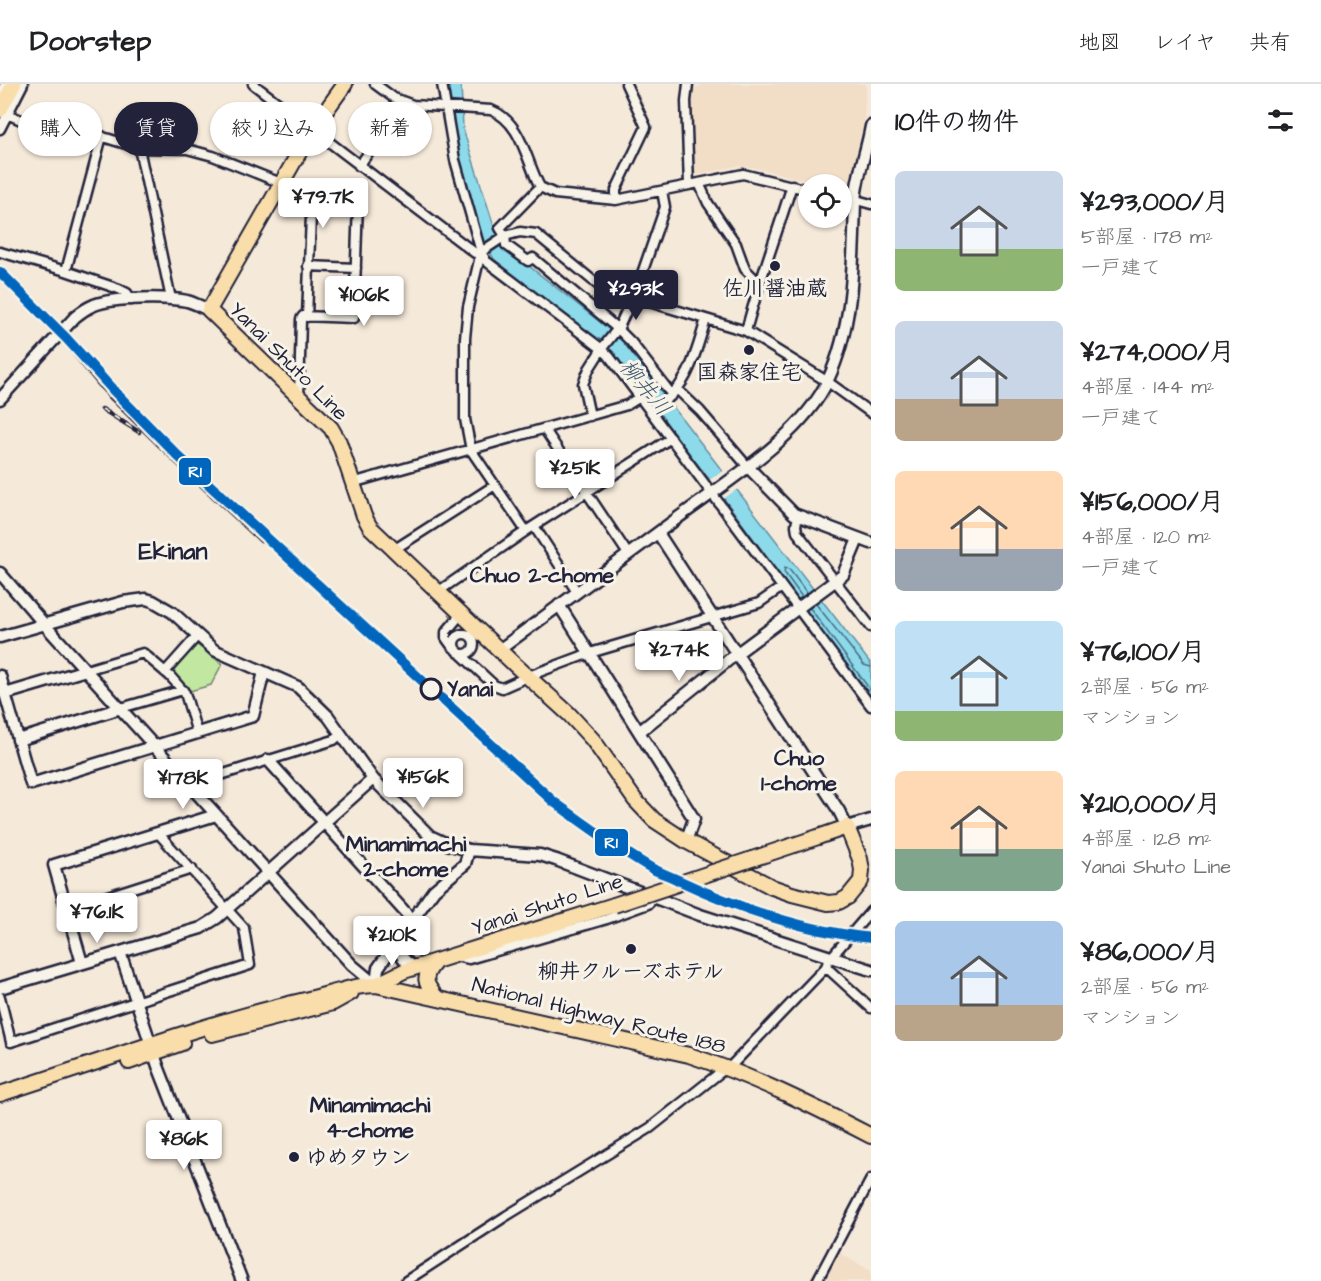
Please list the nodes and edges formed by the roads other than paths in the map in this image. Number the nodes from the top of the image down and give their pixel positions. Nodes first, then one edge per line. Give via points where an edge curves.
1 (4, 84) edge
2 (14, 84) edge
3 (23, 84) edge
4 (253, 84) edge
5 (345, 84) edge
6 (375, 84) edge
7 (442, 84) edge
8 (626, 84) edge
9 (688, 84) edge
10 (0, 92) edge
11 (276, 102) edge
12 (332, 102) edge
13 (402, 102) edge
14 (432, 106) edge
15 (448, 106) junction
16 (4, 112) edge
17 (18, 118) edge
18 (871, 126) edge
19 (0, 129) edge
20 (102, 136) edge
21 (114, 140) edge
22 (336, 148) edge
23 (198, 152) edge
24 (97, 156) edge
25 (141, 156) edge
26 (297, 156) edge
27 (366, 156) edge
28 (359, 166) junction
29 (281, 183) junction
30 (699, 183) junction
31 (689, 185) junction
32 (792, 185) junction
33 (540, 187) junction
34 (798, 187) edge
35 (312, 190) junction
36 (662, 191) junction
37 (852, 199) edge
38 (616, 200) junction
39 (855, 200) junction
40 (871, 204) edge
41 (503, 237) junction
42 (484, 250) junction
43 (0, 252) edge
44 (309, 266) junction
45 (356, 268) junction
46 (66, 271) junction
47 (759, 283) junction
48 (632, 297) junction
49 (171, 299) junction
50 (131, 300) junction
51 (208, 310) junction
52 (307, 316) junction
53 (706, 319) junction
54 (617, 331) junction
55 (746, 331) junction
56 (602, 348) junction
57 (828, 382) junction
58 (672, 394) junction
59 (299, 397) junction
60 (640, 397) junction
61 (0, 399) edge
62 (651, 411) junction
63 (871, 413) edge
64 (590, 416) junction
65 (544, 430) junction
66 (671, 438) junction
67 (471, 450) junction
68 (748, 467) junction
69 (352, 483) junction
70 (495, 485) junction
71 (714, 491) junction
72 (586, 494) junction
73 (798, 517) junction
74 (530, 529) junction
75 (657, 533) junction
76 (858, 539) junction
77 (871, 543) edge
78 (395, 549) junction
79 (628, 554) junction
80 (2, 578) edge
81 (836, 581) junction
82 (782, 587) junction
83 (439, 591) junction
84 (577, 592) junction
85 (559, 605) junction
86 (800, 606) junction
87 (462, 613) junction
88 (713, 618) junction
89 (44, 624) junction
90 (871, 627) edge
91 (198, 635) junction
92 (0, 637) edge
93 (499, 650) junction
94 (591, 653) junction
95 (736, 654) junction
96 (86, 670) junction
97 (165, 672) junction
98 (264, 672) junction
99 (530, 675) junction
100 (0, 676) edge
101 (183, 690) junction
102 (5, 694) junction
103 (871, 706) edge
104 (121, 708) junction
105 (639, 732) junction
106 (197, 733) junction
107 (341, 734) junction
108 (18, 740) junction
109 (154, 746) junction
110 (268, 760) junction
111 (373, 779) junction
112 (191, 787) junction
113 (216, 815) junction
114 (871, 820) edge
115 (324, 822) junction
116 (847, 827) junction
117 (158, 833) junction
118 (686, 841) junction
119 (469, 850) junction
120 (192, 869) junction
121 (269, 871) junction
122 (655, 897) junction
123 (67, 909) junction
124 (227, 909) junction
125 (871, 910) edge
126 (413, 921) junction
127 (398, 941) junction
128 (120, 952) junction
129 (832, 957) junction
130 (444, 958) junction
131 (82, 963) junction
132 (826, 967) junction
133 (418, 968) junction
134 (871, 970) edge
135 (376, 985) junction
136 (0, 988) edge
137 (0, 997) edge
138 (437, 998) junction
139 (136, 1001) junction
140 (871, 1008) edge
141 (153, 1049) junction
142 (729, 1068) junction
143 (0, 1094) edge
144 (0, 1104) edge
145 (871, 1137) edge
146 (871, 1179) edge
147 (242, 1281) edge
148 (406, 1281) edge
149 (818, 1281) edge

1 - 10 street
2 - 16 main road
3 - 16 street
4 - 11 street
5 - 12 main road, Yanai Shuto Line
6 - 13 street
7 - 15 street
8 - 38 street via 646,126 616,190
9 - 31 street
14 - 15 street
15 - 33 street via 500,113 527,151
15 - 42 street via 455,160
16 - 17 street
16 - 19 street
18 - 39 street
20 - 21 street
22 - 28 street
23 - 29 street
24 - 46 street
25 - 49 street
26 - 29 main road, Yanai Shuto Line
27 - 28 street
28 - 42 street via 475,253
29 - 35 street
29 - 51 main road, Yanai Shuto Line
30 - 31 street
30 - 32 street via 742,174
30 - 47 street via 736,244 745,269
31 - 36 street
32 - 34 street
32 - 47 street
33 - 38 street via 555,194
33 - 41 street via 500,228
35 - 44 street
35 - 45 street via 358,202
36 - 38 street
36 - 48 street via 665,207
37 - 39 street
39 - 40 street
39 - 57 street via 851,292 841,347
41 - 42 street
41 - 48 street via 520,232 536,234 597,284
41 - 54 street via 506,245 528,261 534,258
42 - 56 street via 486,261
42 - 67 street via 468,307 465,338 465,419
43 - 46 street
44 - 45 street
44 - 52 street
45 - 52 street via 354,318
46 - 50 street via 119,289
47 - 55 street
48 - 53 street
48 - 54 street
49 - 50 street
49 - 51 street via 195,303
50 - 61 street via 106,301 84,309
51 - 59 main road, Yanai Shuto Line
52 - 59 street via 301,319
53 - 55 street
53 - 58 street via 692,366
54 - 56 street
54 - 58 street via 631,342
55 - 57 street
56 - 60 street
56 - 64 street via 583,384
57 - 63 street
57 - 68 street via 796,423
58 - 62 street
58 - 68 street via 700,411
59 - 69 main road, Yanai Shuto Line via 331,428
60 - 62 street
60 - 64 street
62 - 66 street
64 - 65 street
65 - 67 street
65 - 72 street
66 - 71 street
66 - 72 street
67 - 69 street
67 - 70 street
68 - 71 street
68 - 73 street
69 - 78 main road, Yanai Shuto Line via 370,527
70 - 74 street
70 - 78 street
71 - 75 street
71 - 82 street
72 - 74 street
72 - 79 street
73 - 76 street
73 - 81 street via 797,532
74 - 83 street
74 - 84 street
75 - 79 street
75 - 88 street
76 - 77 street
76 - 81 street via 848,566
78 - 83 main road, Yanai Shuto Line
79 - 84 street
80 - 89 street
81 - 86 street
81 - 90 street
82 - 86 street
82 - 88 street via 759,603
83 - 87 main road, Yanai Shuto Line
84 - 85 street
85 - 93 street
85 - 94 street
86 - 95 street
86 - 103 street
87 - 93 main road, Yanai Shuto Line
87 - 99 street via 446,632 448,642 494,685 502,688
88 - 94 street
88 - 95 street
89 - 91 street via 146,599 164,606
89 - 92 street
89 - 96 street
91 - 97 street
91 - 98 street via 214,650
93 - 99 main road, Yanai Shuto Line
94 - 99 street
94 - 105 street
95 - 105 street
95 - 116 street
96 - 97 street via 143,653
96 - 102 street
96 - 104 street
97 - 101 street
98 - 106 street via 253,716
98 - 107 street via 298,687
99 - 118 main road, Yanai Shuto Line via 593,740 635,800 654,820
100 - 102 street
101 - 104 street
101 - 106 street
102 - 108 street
104 - 108 street
104 - 109 street
105 - 118 street via 694,819
106 - 109 street
107 - 110 street via 334,740
107 - 111 street
108 - 109 street via 30,784
109 - 112 street
110 - 112 street
110 - 115 street
111 - 115 street
111 - 119 street via 430,836
112 - 113 street
113 - 117 street
113 - 121 street
114 - 116 street
115 - 121 street
115 - 126 street
116 - 118 main road, Yanai Shuto Line via 860,859 861,881 848,897 828,903 772,887
116 - 130 main road, Yanai Shuto Line, bridge
117 - 120 street
117 - 123 street via 54,865
119 - 122 street via 540,855
119 - 126 street via 465,864 434,890
120 - 123 street
120 - 124 street
121 - 124 street
121 - 135 street via 352,965
122 - 129 street
122 - 130 street via 648,904 607,919 469,959
123 - 131 street
124 - 128 street via 201,928
124 - 139 street via 244,928 250,965
125 - 129 street
126 - 127 street
127 - 133 street via 404,960
127 - 135 street via 378,968
128 - 131 street
128 - 139 street
129 - 132 street
129 - 134 street
130 - 133 main road, Yanai Shuto Line
130 - 138 main road via 426,976 427,986
131 - 136 street
132 - 140 street
132 - 142 street
133 - 135 main road, Yanai Shuto Line
135 - 138 main road, National Highway Route 188
135 - 141 main road via 333,1003
137 - 139 street via 12,1042
138 - 142 main road, National Highway Route 188 via 653,1046
139 - 141 street
141 - 143 main road
141 - 144 main road
141 - 147 street
142 - 145 main road, National Highway Route 188
142 - 148 street via 650,1128
146 - 149 street

